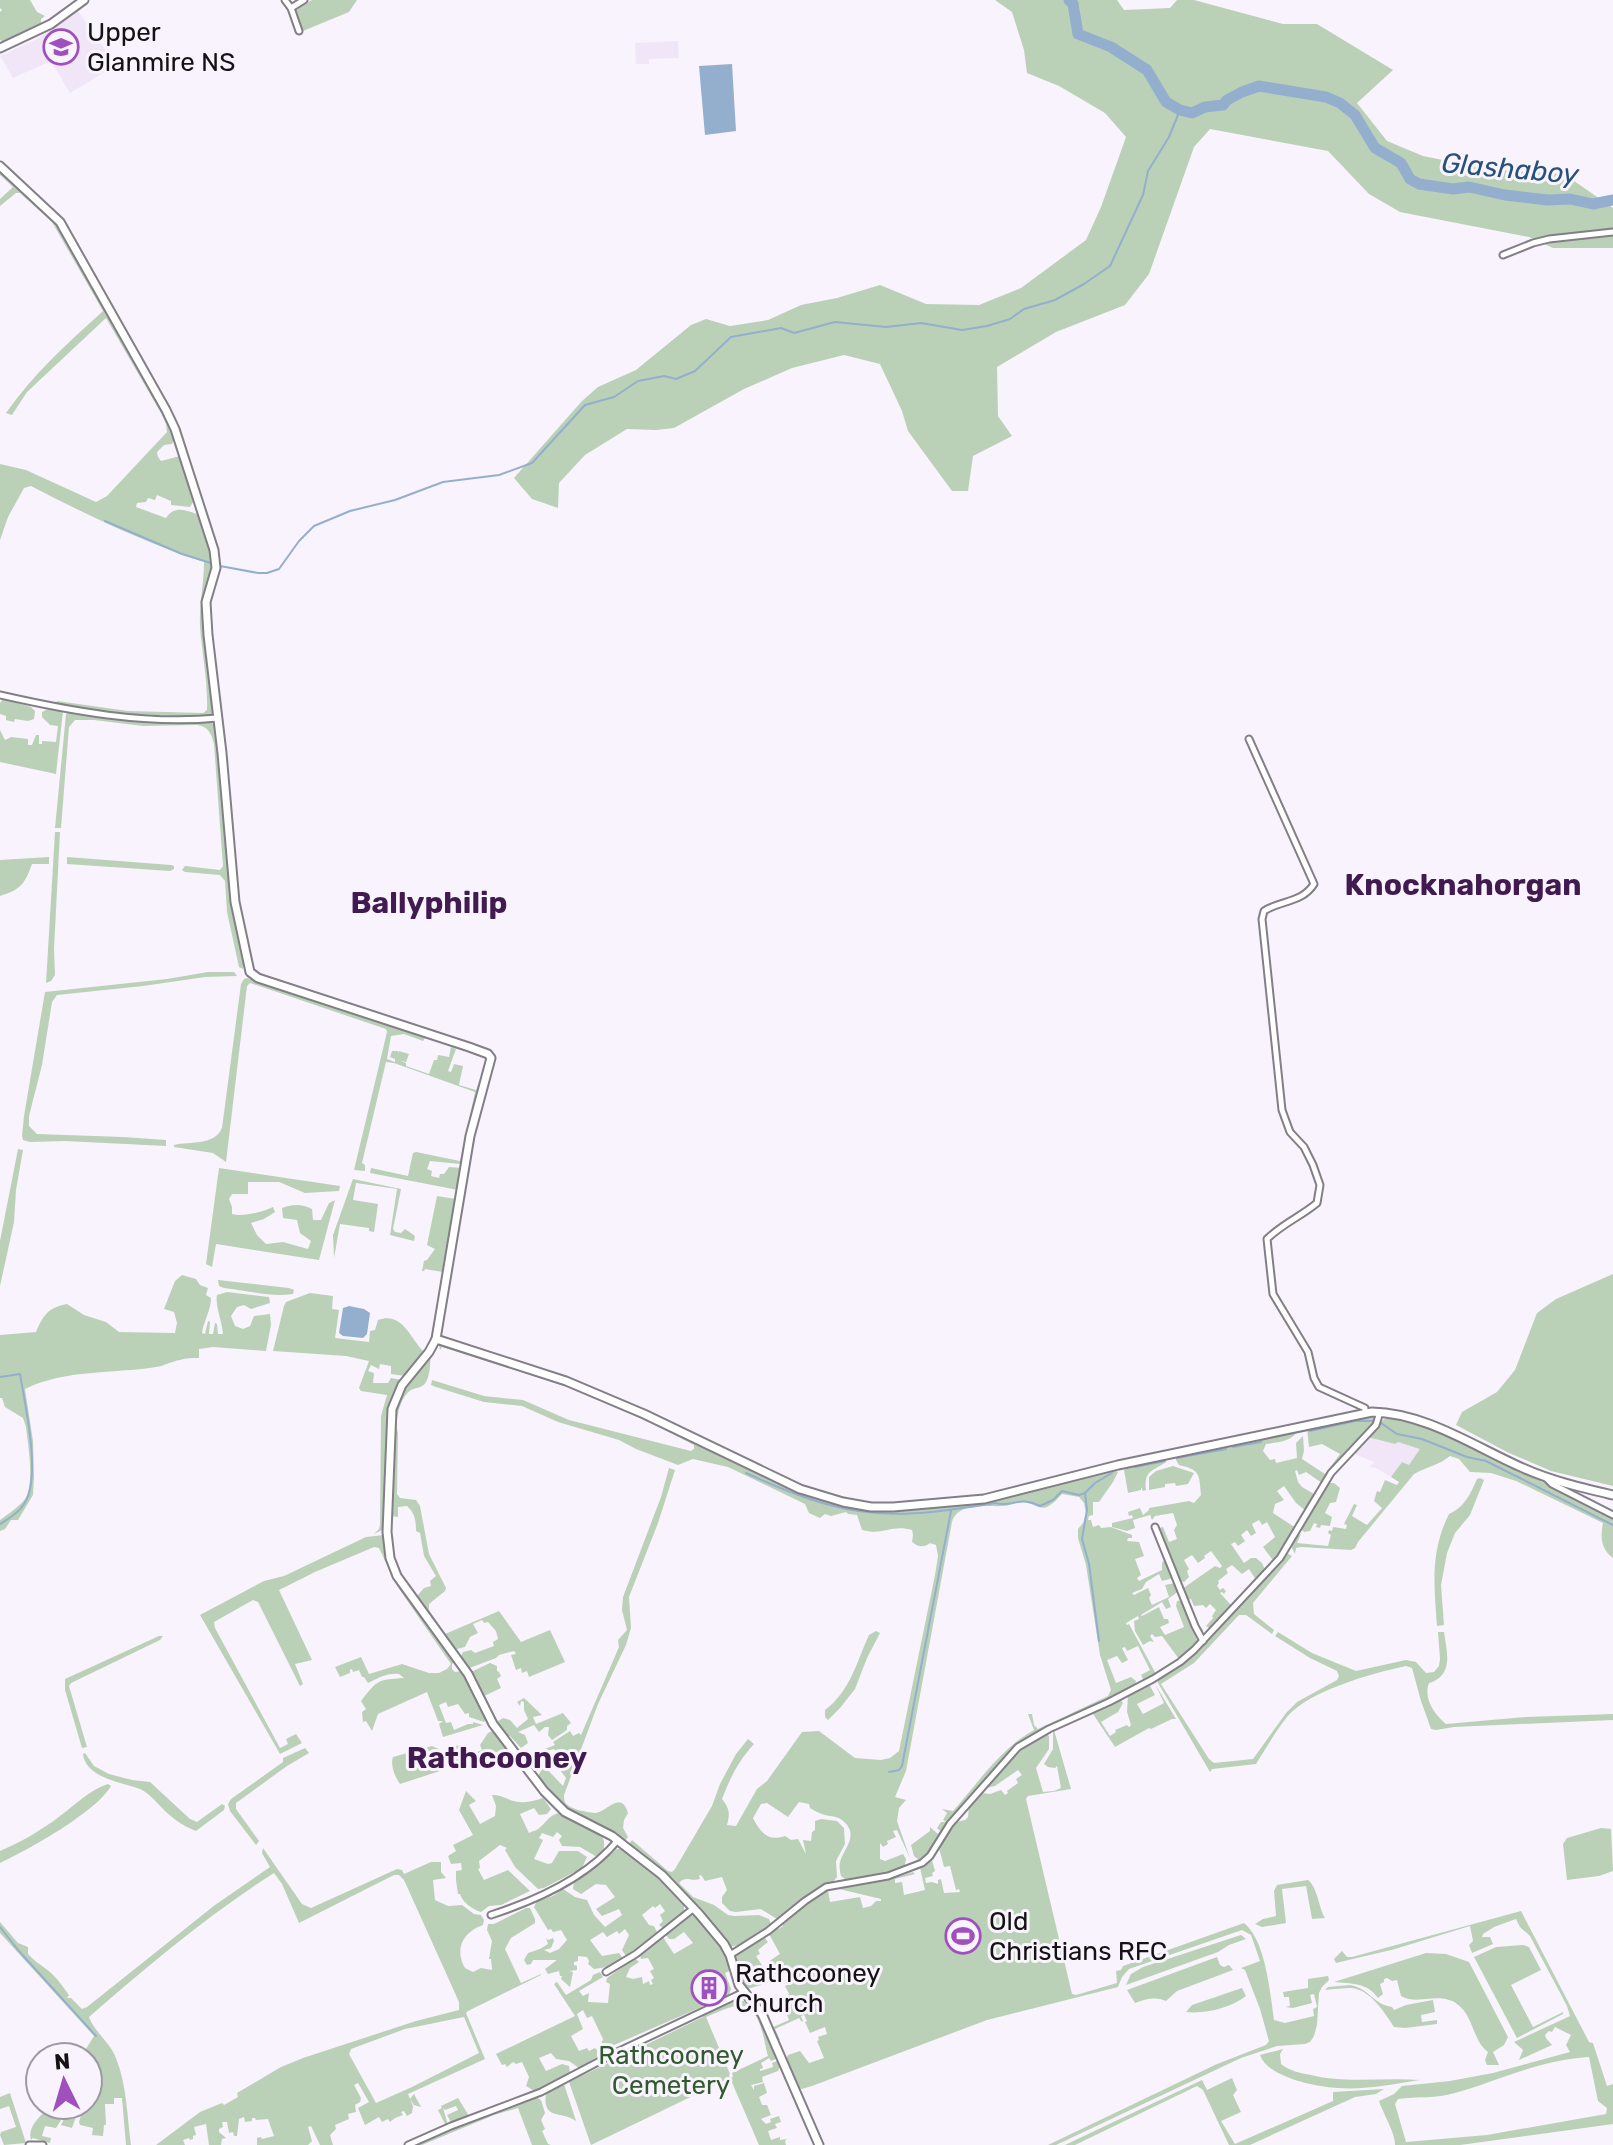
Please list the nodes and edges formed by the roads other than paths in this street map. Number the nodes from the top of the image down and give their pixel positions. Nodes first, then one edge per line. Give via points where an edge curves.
1 (84, 0) edge
2 (285, 0) edge
3 (304, 0) edge
4 (291, 8) junction
5 (299, 31) dead end
6 (0, 48) edge
7 (0, 166) edge
8 (1613, 232) edge
9 (1503, 255) dead end
10 (0, 695) edge
11 (219, 718) junction
12 (1249, 739) dead end
13 (436, 1339) junction
14 (1365, 1412) junction
15 (1380, 1412) junction
16 (1545, 1476) junction
17 (1613, 1495) edge
18 (1613, 1515) edge
19 (1155, 1527) dead end
20 (1203, 1641) junction
21 (618, 1840) junction
22 (694, 1908) junction
23 (491, 1915) dead end
24 (730, 1955) junction
25 (606, 1972) dead end
26 (744, 1992) junction
27 (29, 2145) edge
28 (43, 2145) edge
29 (408, 2145) edge
30 (819, 2145) edge

1 - 6 street via 51,24
2 - 4 street
3 - 4 street
4 - 5 street
7 - 11 street via 60,222 175,429 215,557 206,610
8 - 9 street via 1549,239
10 - 11 street via 127,717
11 - 13 street via 235,902 250,972 491,1058 470,1136
12 - 14 street via 1314,884 1296,900 1264,911 1262,919 1282,1110 1320,1185 1317,1203 1267,1239 1271,1283 1308,1352 1319,1387
13 - 14 street via 566,1381 800,1489 871,1507 984,1499
13 - 21 street via 402,1385 392,1409 387,1535 393,1567 468,1674 493,1724 544,1791 565,1812
14 - 15 street
15 - 16 street via 1445,1431
15 - 20 street via 1376,1425 1327,1478 1280,1558
16 - 17 street
16 - 18 street
19 - 20 street
20 - 24 street via 1159,1675 1018,1747 922,1863 888,1876 826,1887
21 - 22 street
21 - 23 street via 581,1874
22 - 24 street
22 - 25 street
24 - 26 street
26 - 29 street via 541,2092
26 - 30 street via 762,2014
27 - 28 street

